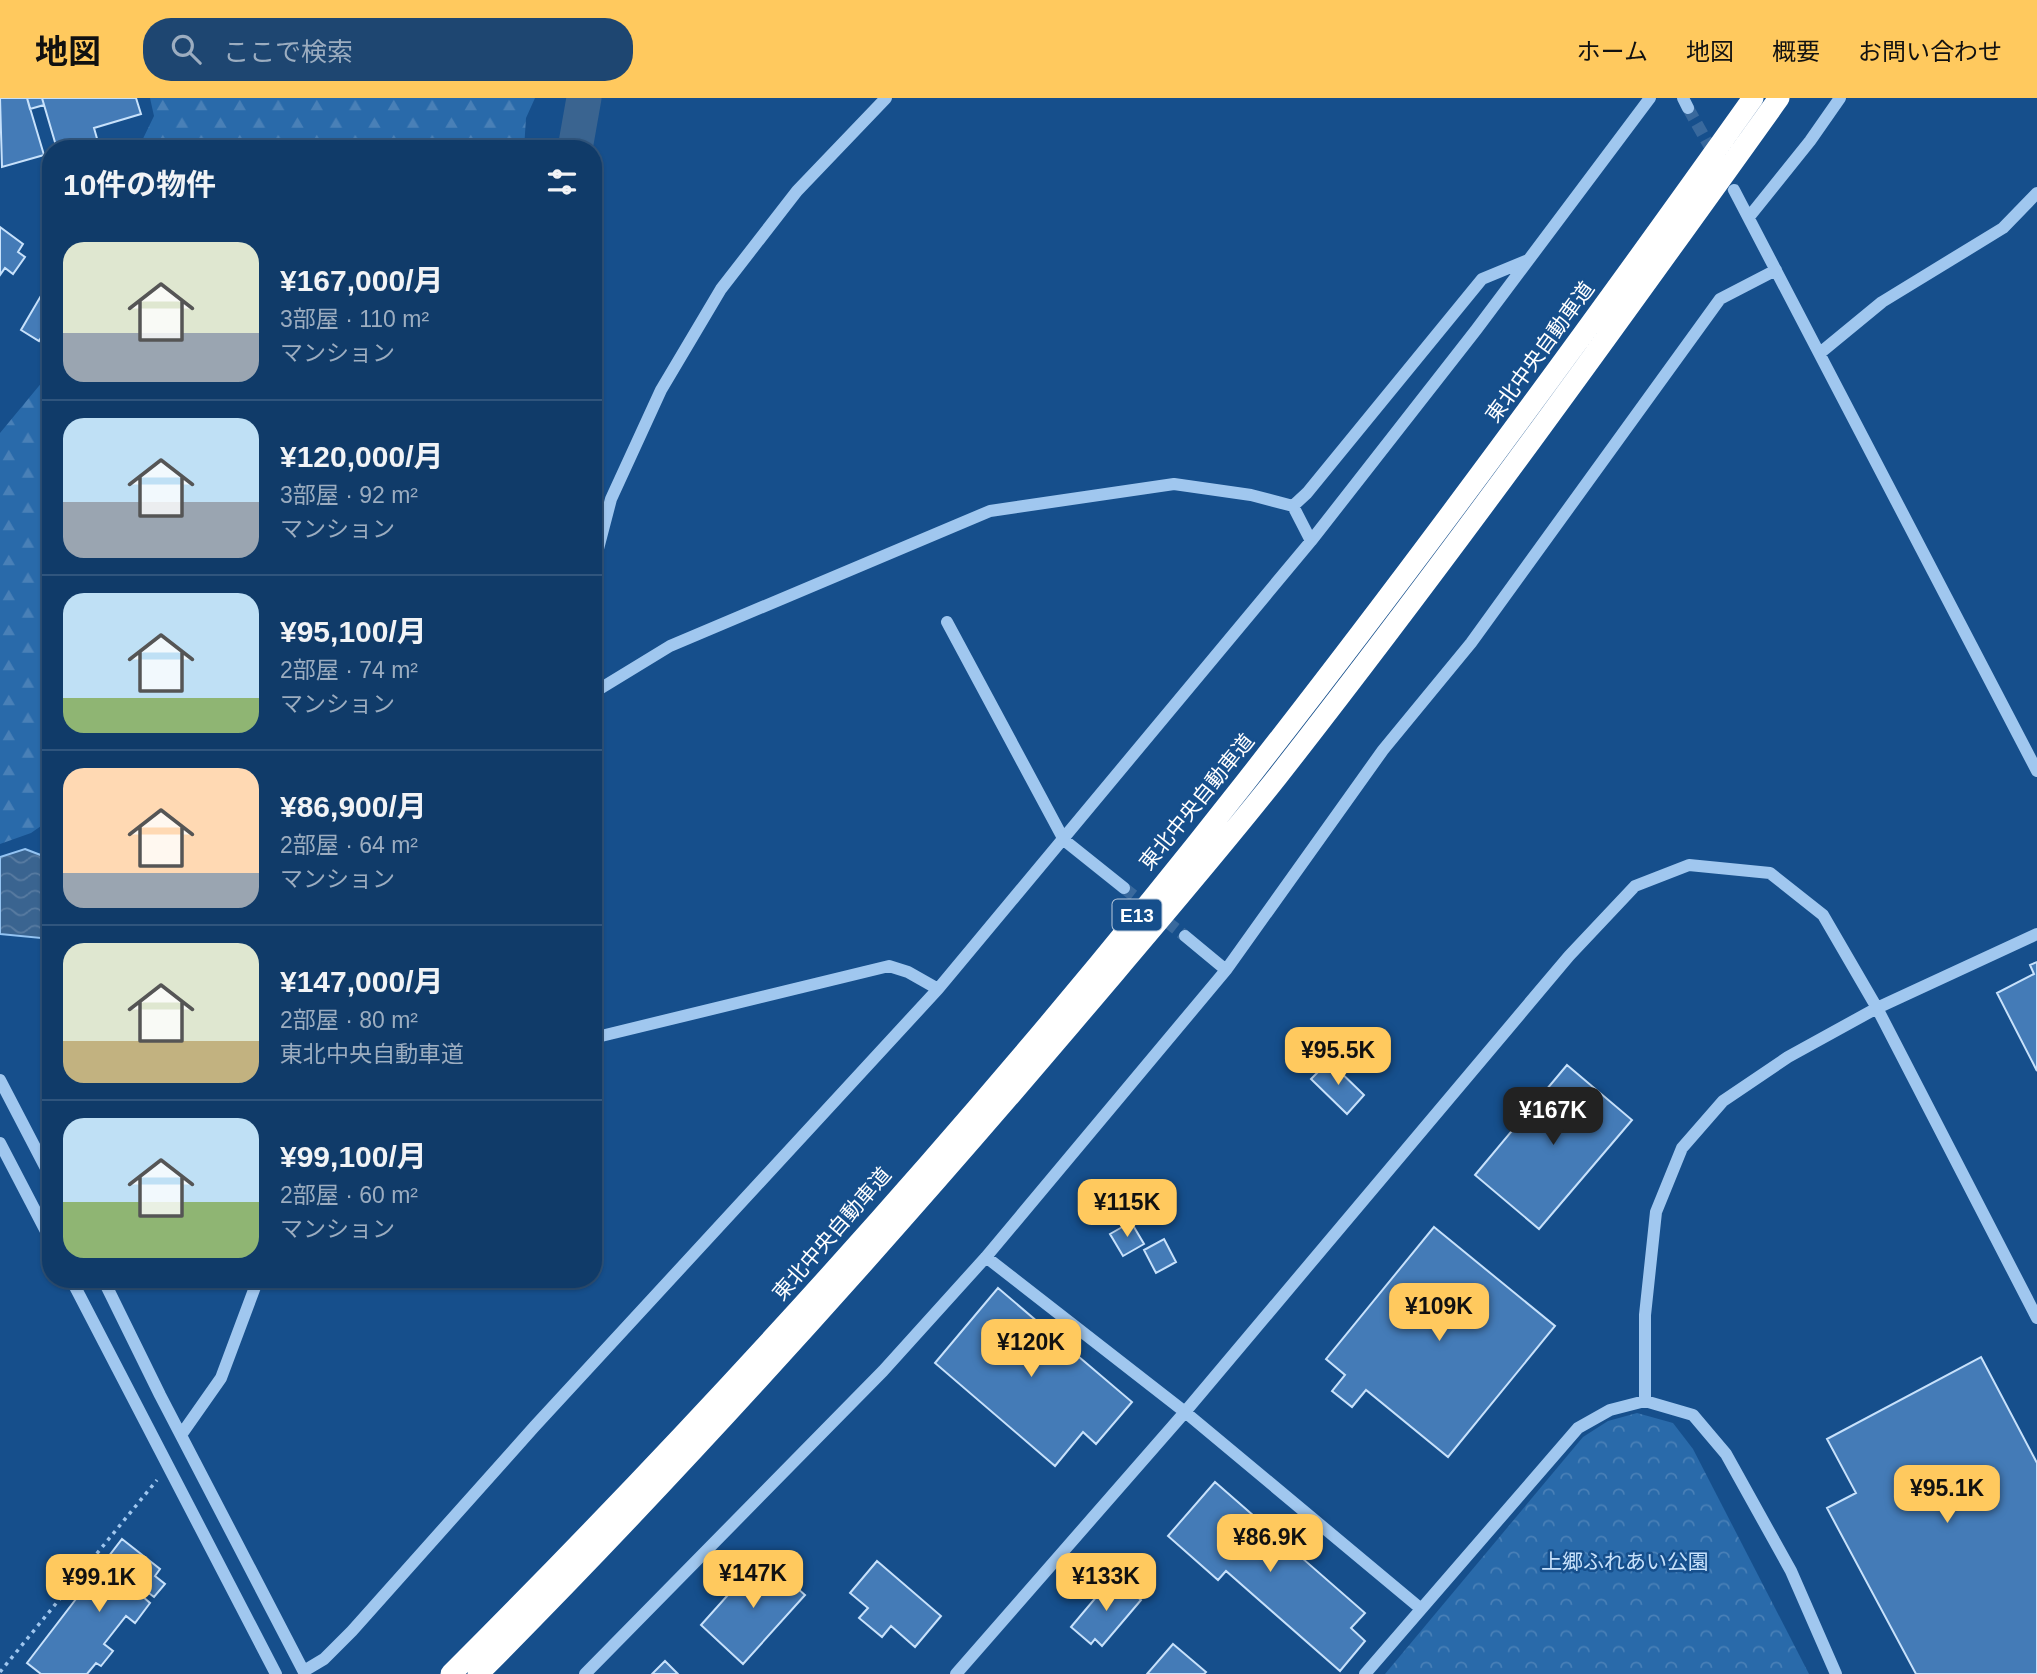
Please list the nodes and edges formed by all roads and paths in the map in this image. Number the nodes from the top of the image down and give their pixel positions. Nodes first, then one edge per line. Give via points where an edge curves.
1 (886, 98) edge
2 (1650, 98) edge
3 (1753, 98) edge
4 (1779, 98) edge
5 (1840, 98) edge
6 (1734, 191) tunnel mouth
7 (2037, 193) edge
8 (1749, 217) junction
9 (1528, 261) junction
10 (1776, 270) junction
11 (1820, 353) junction
12 (1293, 506) junction
13 (602, 534) edge
14 (1311, 541) junction
15 (947, 622) dead end
16 (602, 688) edge
17 (2037, 771) edge
18 (1064, 839) junction
19 (1124, 888) tunnel mouth
20 (2037, 934) edge
21 (1185, 936) tunnel mouth
22 (1226, 970) junction
23 (938, 989) junction
24 (1877, 1008) junction
25 (602, 1036) edge
26 (0, 1080) edge
27 (0, 1143) edge
28 (42, 1161) edge
29 (42, 1224) edge
30 (986, 1257) junction
31 (76, 1288) edge
32 (107, 1288) edge
33 (255, 1288) edge
34 (2037, 1318) edge
35 (1645, 1401) junction
36 (1185, 1412) junction
37 (181, 1435) junction
38 (166, 1462) junction
39 (1420, 1608) junction
40 (0, 1672) edge
41 (305, 1672) edge
42 (276, 1674) edge
43 (451, 1674) edge
44 (478, 1674) edge
45 (585, 1674) edge
46 (956, 1674) edge
47 (1365, 1674) edge
48 (1836, 1674) edge

1 - 13 street via 797,191 721,289 655,402 611,499
2 - 9 street
3 - 43 highway, 東北中央自動車道 / E13 via 1573,350 1398,583 1244,785 1072,995 759,1355
4 - 44 highway, 東北中央自動車道 / E13 via 1580,376 1259,799 947,1170 768,1371
5 - 8 street
6 - 8 street
7 - 11 street via 2003,228 1882,302
8 - 10 street
9 - 12 street via 1482,279
9 - 14 street
10 - 11 street
10 - 22 street via 1720,299
11 - 17 street
12 - 14 street
12 - 16 street via 1174,484 989,511 670,646
14 - 18 street
15 - 18 street
18 - 19 street
18 - 23 street
20 - 24 street
21 - 22 street
22 - 30 street
23 - 25 street via 889,966
23 - 41 street via 352,1631
24 - 34 street
24 - 35 street via 1788,1057 1723,1101 1682,1148 1656,1212 1646,1315
24 - 36 street via 1823,915 1770,873 1689,865 1635,886 1569,956
26 - 28 street
27 - 29 street
30 - 36 street
30 - 45 street via 883,1371
31 - 38 street
32 - 37 street
33 - 37 street via 220,1378
35 - 39 street via 1610,1410 1578,1428
35 - 48 street via 1693,1415 1726,1454 1791,1571
36 - 39 street
36 - 46 street
37 - 41 street
38 - 40 path via 155,1485
38 - 42 street
39 - 47 street

